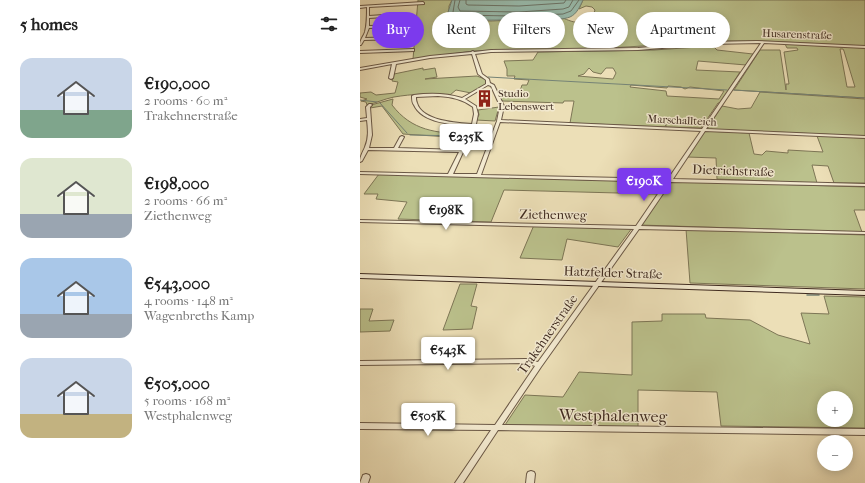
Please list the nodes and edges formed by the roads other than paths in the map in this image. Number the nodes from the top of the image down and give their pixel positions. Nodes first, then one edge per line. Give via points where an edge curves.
1 (423, 3) dead end
2 (368, 6) junction
3 (360, 7) edge
4 (368, 17) junction
5 (372, 17) edge
6 (368, 28) junction
7 (372, 28) edge
8 (364, 40) junction
9 (372, 40) edge
10 (764, 42) junction
11 (360, 44) edge
12 (865, 47) edge
13 (413, 50) dead end
14 (360, 52) edge
15 (473, 52) junction
16 (394, 64) junction
17 (360, 69) edge
18 (391, 78) dead end
19 (488, 84) junction
20 (462, 99) junction
21 (370, 105) dead end
22 (369, 119) junction
23 (360, 120) edge
24 (499, 121) junction
25 (472, 125) junction
26 (703, 130) junction
27 (402, 137) dead end
28 (865, 137) edge
29 (368, 149) junction
30 (396, 149) junction
31 (460, 151) junction
32 (361, 159) edge
33 (360, 173) edge
34 (450, 175) junction
35 (479, 175) junction
36 (669, 179) junction
37 (865, 185) edge
38 (360, 221) edge
39 (638, 227) junction
40 (865, 234) edge
41 (360, 276) edge
42 (597, 284) junction
43 (865, 293) edge
44 (360, 363) edge
45 (539, 365) junction
46 (360, 426) edge
47 (497, 428) junction
48 (865, 432) edge
49 (531, 474) dead end
50 (459, 483) edge
51 (530, 483) edge

1 - 2 street
2 - 3 street
2 - 4 street
4 - 5 street
4 - 6 street
6 - 7 street
6 - 8 street
8 - 9 street
8 - 11 street
10 - 12 street, Husarenstraße
10 - 15 street, Husarenstraße via 638,49
10 - 26 street, Trakehnerstraße
13 - 14 street
15 - 16 street, Husarenstraße
15 - 19 street via 480,74 488,80
16 - 17 street, Husarenstraße
16 - 18 street
19 - 20 street
19 - 24 street via 492,85 502,106
20 - 25 street via 475,107 476,116
20 - 25 street via 445,95 414,96 413,102 422,113 434,119
21 - 22 street
22 - 23 street
22 - 29 street via 371,137
24 - 26 street, Marschallteich
24 - 35 street
25 - 31 street
26 - 28 street, Marschallteich
26 - 36 street, Trakehnerstraße
27 - 30 street
29 - 30 street
29 - 32 street
30 - 31 street
31 - 34 street
33 - 34 street, Dietrichstraße
34 - 35 street, Dietrichstraße
35 - 36 street, Dietrichstraße
36 - 37 street, Dietrichstraße
36 - 39 street, Trakehnerstraße
38 - 39 street, Ziethenweg
39 - 40 street, Ziethenweg
39 - 42 street, Trakehnerstraße
41 - 42 street, Hatzfelder Straße
42 - 43 street, Hatzfelder Straße
42 - 45 street, Trakehnerstraße
44 - 45 street via 526,361
45 - 47 street, Trakehnerstraße
46 - 47 street, Westphalenweg
47 - 48 street, Westphalenweg
47 - 50 street, Trakehnerstraße
49 - 51 street

